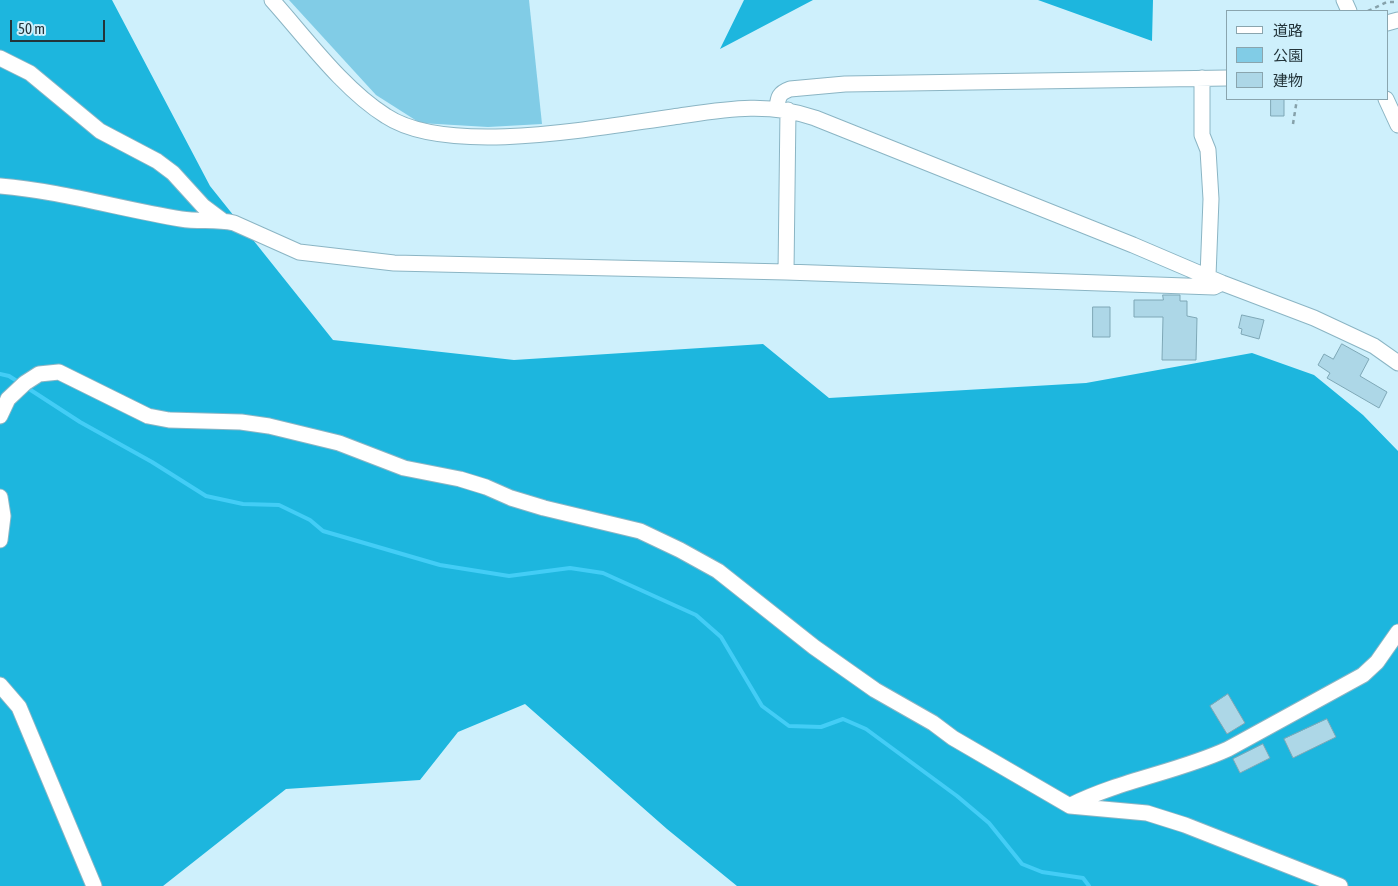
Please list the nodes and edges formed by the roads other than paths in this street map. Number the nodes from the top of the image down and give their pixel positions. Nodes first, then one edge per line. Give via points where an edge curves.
1 (272, 0) edge
2 (0, 58) edge
3 (1202, 78) junction
4 (1226, 78) edge
5 (1386, 100) edge
6 (782, 109) junction
7 (1398, 125) edge
8 (0, 186) edge
9 (223, 221) junction
10 (786, 272) junction
11 (1208, 276) junction
12 (1222, 283) junction
13 (1398, 363) edge
14 (0, 416) edge
15 (0, 497) edge
16 (0, 540) edge
17 (1398, 632) edge
18 (0, 685) edge
19 (1070, 806) junction
20 (94, 886) edge
21 (1340, 886) edge

1 - 6 street via 366,101 394,121 423,130 499,137 579,130 722,110
2 - 9 street via 30,73 100,132 158,161 203,206
3 - 4 street
3 - 6 street via 845,84 781,92 778,97
3 - 11 street via 1202,135 1208,150 1211,199
5 - 7 street
6 - 10 street
6 - 11 street via 833,125
8 - 9 street via 33,189 183,219
9 - 10 street via 299,252 394,263
10 - 12 street via 1214,287
11 - 12 street
12 - 13 street via 1350,334
14 - 19 street via 8,399 25,383 39,374 59,372 148,416 269,426 339,443 404,468 486,486 544,508 640,531 718,570 814,647 875,690
15 - 16 street via 3,516
17 - 19 street via 1377,662 1363,675 1228,749 1206,760 1137,780
18 - 20 street via 19,706
19 - 21 street via 1147,813

